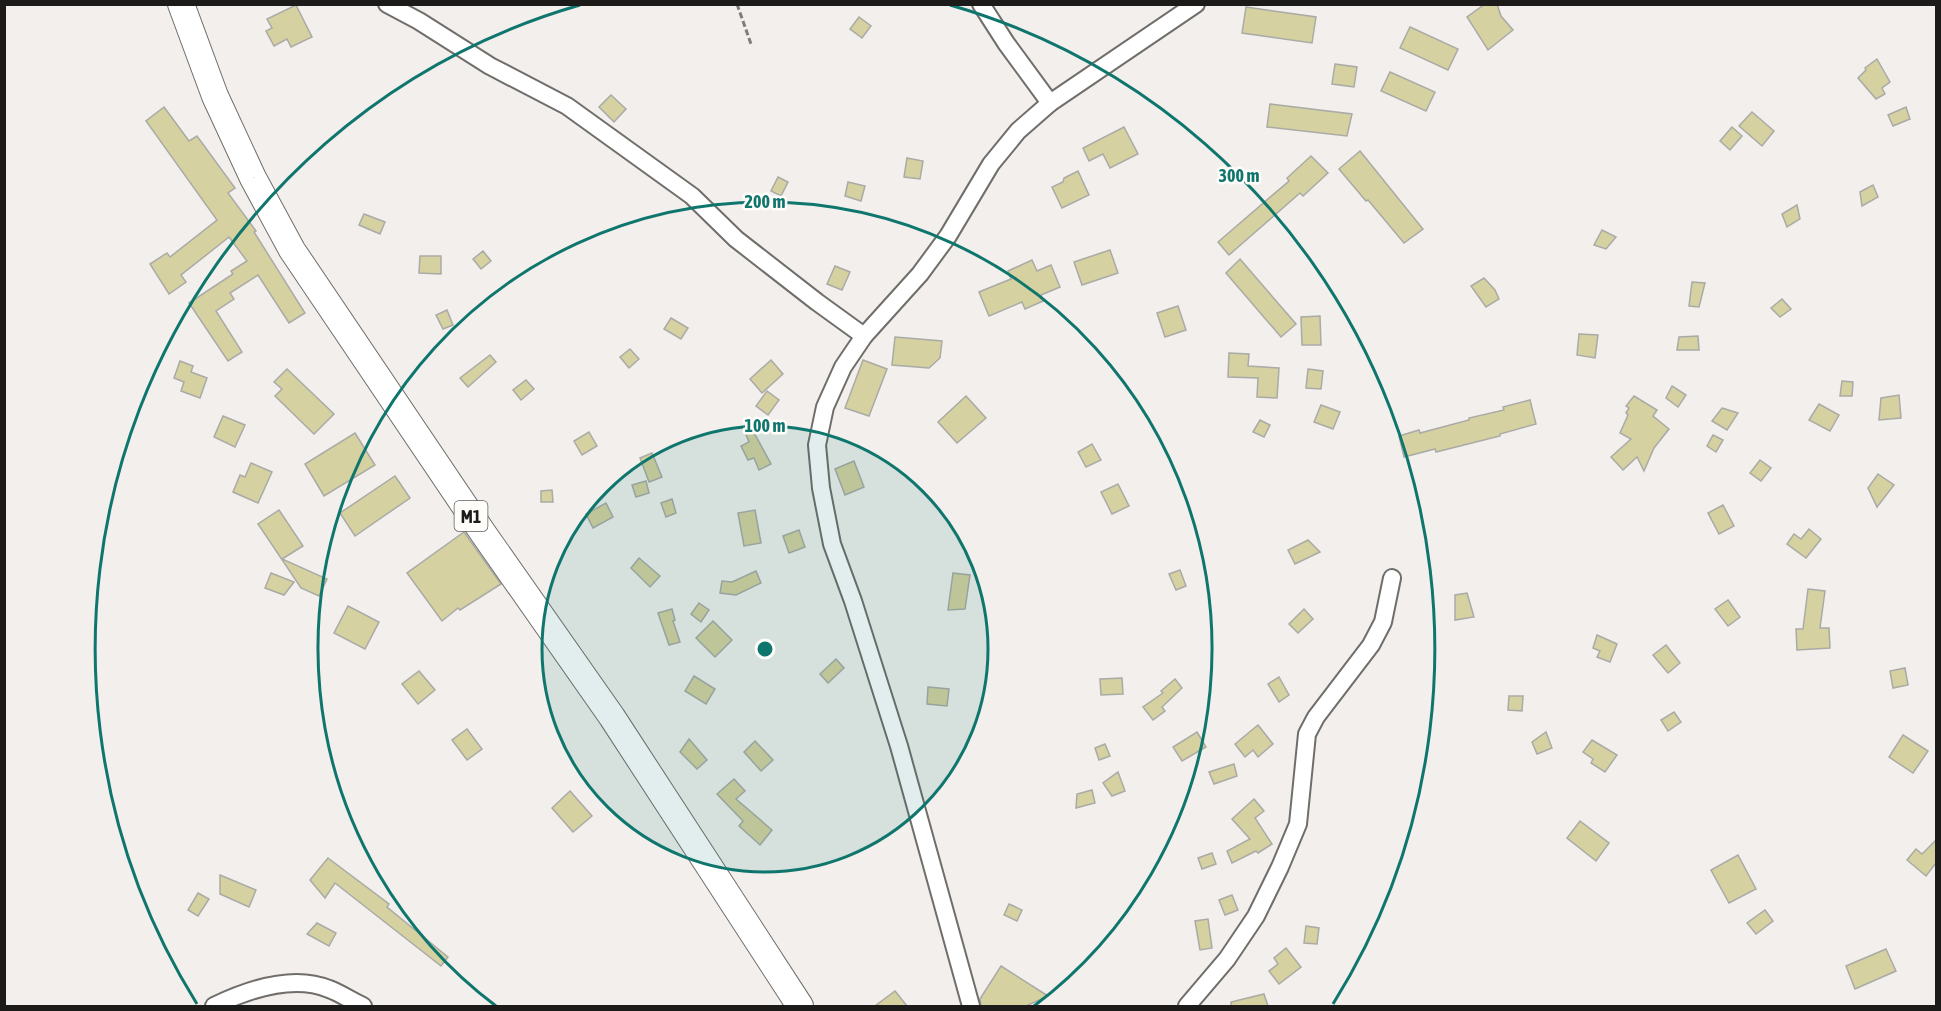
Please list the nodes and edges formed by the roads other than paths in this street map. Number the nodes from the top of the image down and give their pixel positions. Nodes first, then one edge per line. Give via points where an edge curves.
1 (181, 4) edge
2 (387, 4) edge
3 (981, 4) edge
4 (1196, 4) edge
5 (1050, 103) junction
6 (864, 336) junction
7 (1392, 578) dead end
8 (214, 1006) edge
9 (363, 1006) edge
10 (800, 1006) edge
11 (971, 1006) edge
12 (1187, 1006) edge

1 - 10 highway, M1 via 215,96 292,250 612,717
2 - 6 street via 490,66 567,106 692,196 736,238
3 - 5 street
4 - 5 street
5 - 6 street via 1018,131 991,164 920,274
6 - 11 street via 825,407 817,445 821,488 832,544 899,746
7 - 12 street via 1383,622 1371,645 1307,734 1298,824 1280,867 1256,916 1227,959
8 - 9 street via 270,986 297,983 327,988

